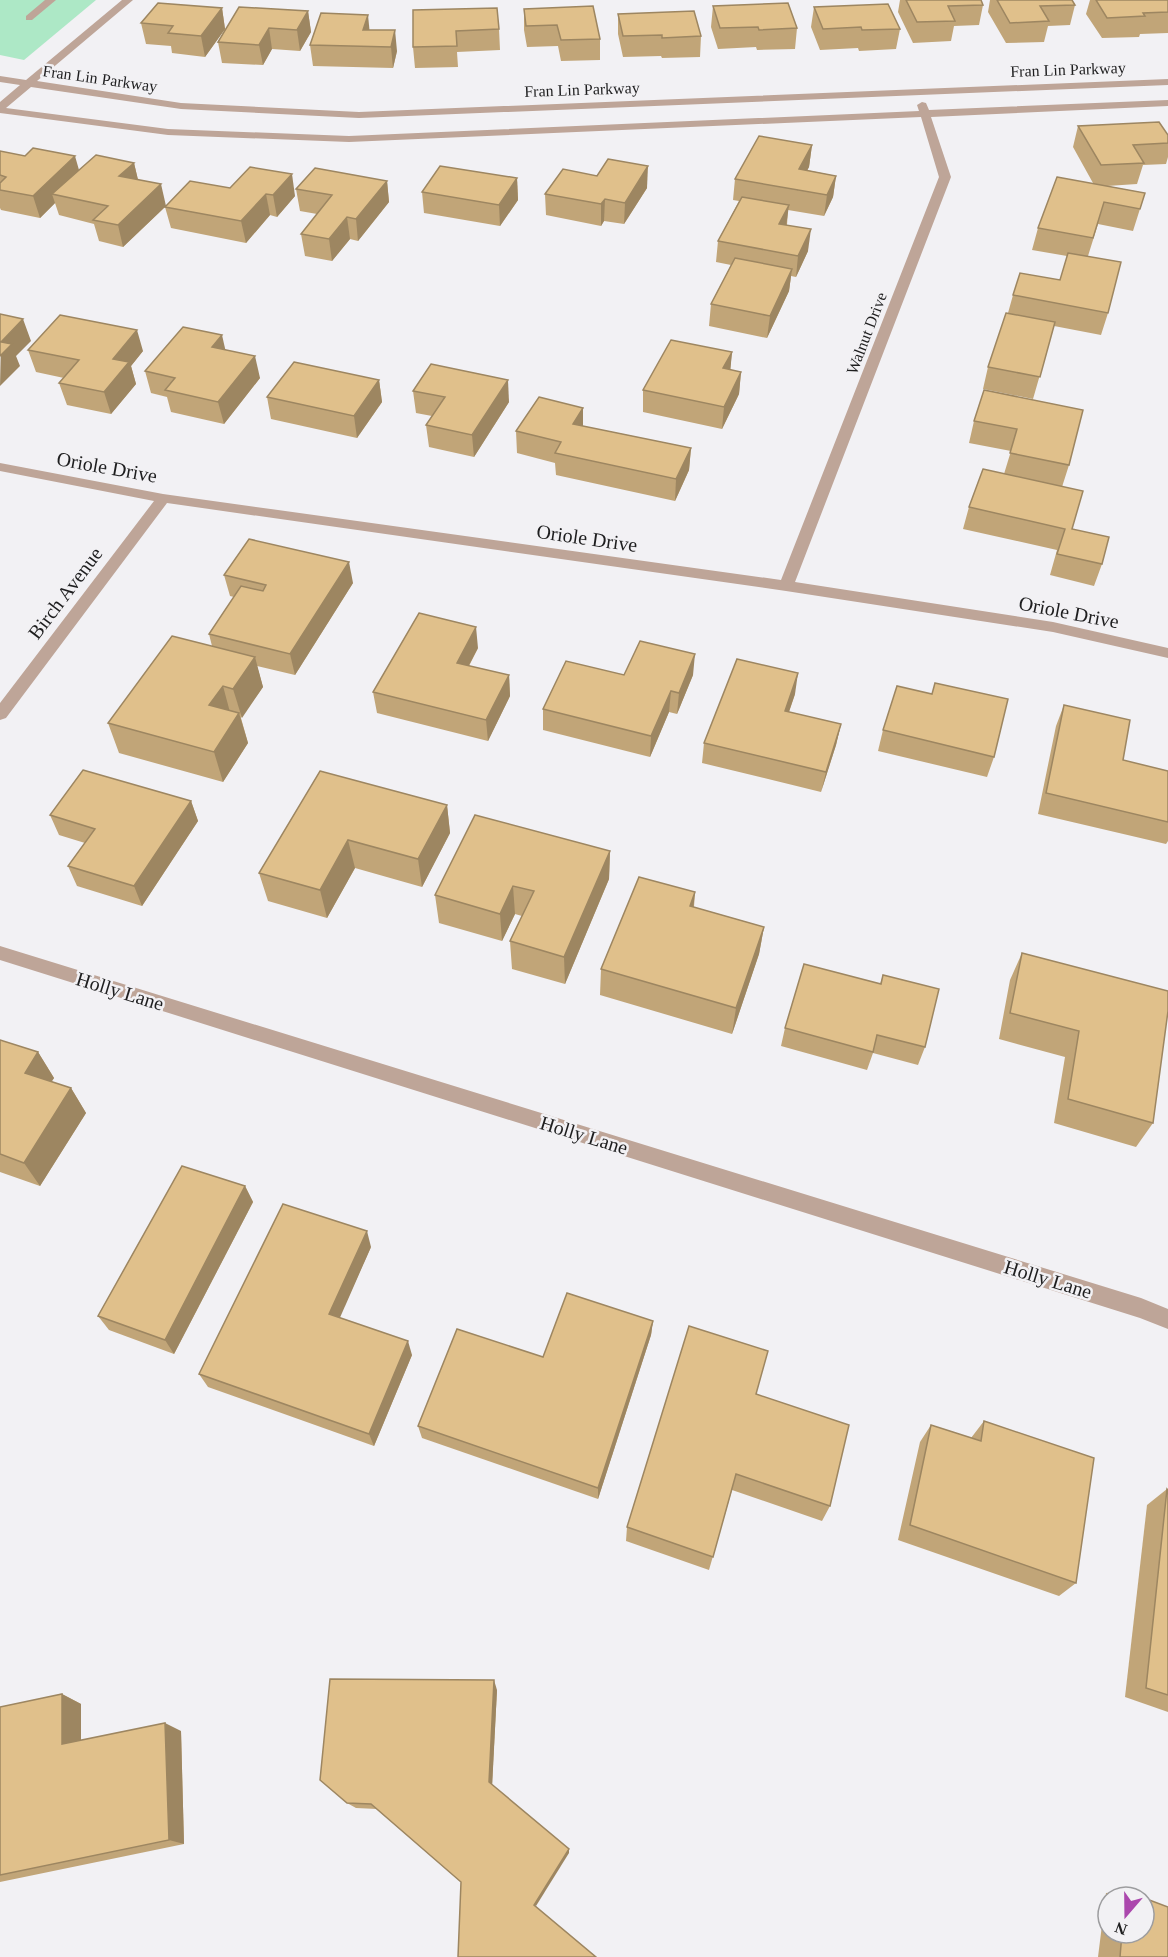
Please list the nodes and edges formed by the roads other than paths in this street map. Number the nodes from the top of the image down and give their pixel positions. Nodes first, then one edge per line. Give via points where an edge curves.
1 (51, 0) edge
2 (128, 0) edge
3 (29, 18) dead end
4 (0, 79) edge
5 (1168, 82) edge
6 (27, 85) junction
7 (915, 91) junction
8 (1168, 103) edge
9 (0, 108) edge
10 (927, 114) junction
11 (0, 467) edge
12 (163, 498) junction
13 (786, 586) junction
14 (1168, 653) edge
15 (0, 714) edge
16 (0, 953) edge
17 (1168, 1319) edge

1 - 3 street
2 - 6 street
4 - 6 street, Fran Lin Parkway
5 - 7 street, Fran Lin Parkway
6 - 7 street, Fran Lin Parkway via 181,106 359,115
6 - 9 street
7 - 10 street, Walnut Drive
8 - 10 street, Fran Lin Parkway
9 - 10 street, Fran Lin Parkway via 168,132 349,138
10 - 13 street, Walnut Drive via 945,177
11 - 12 street, Oriole Drive
12 - 13 street, Oriole Drive
12 - 15 street, Birch Avenue
13 - 14 street, Oriole Drive via 1053,627
16 - 17 street, Holly Lane

